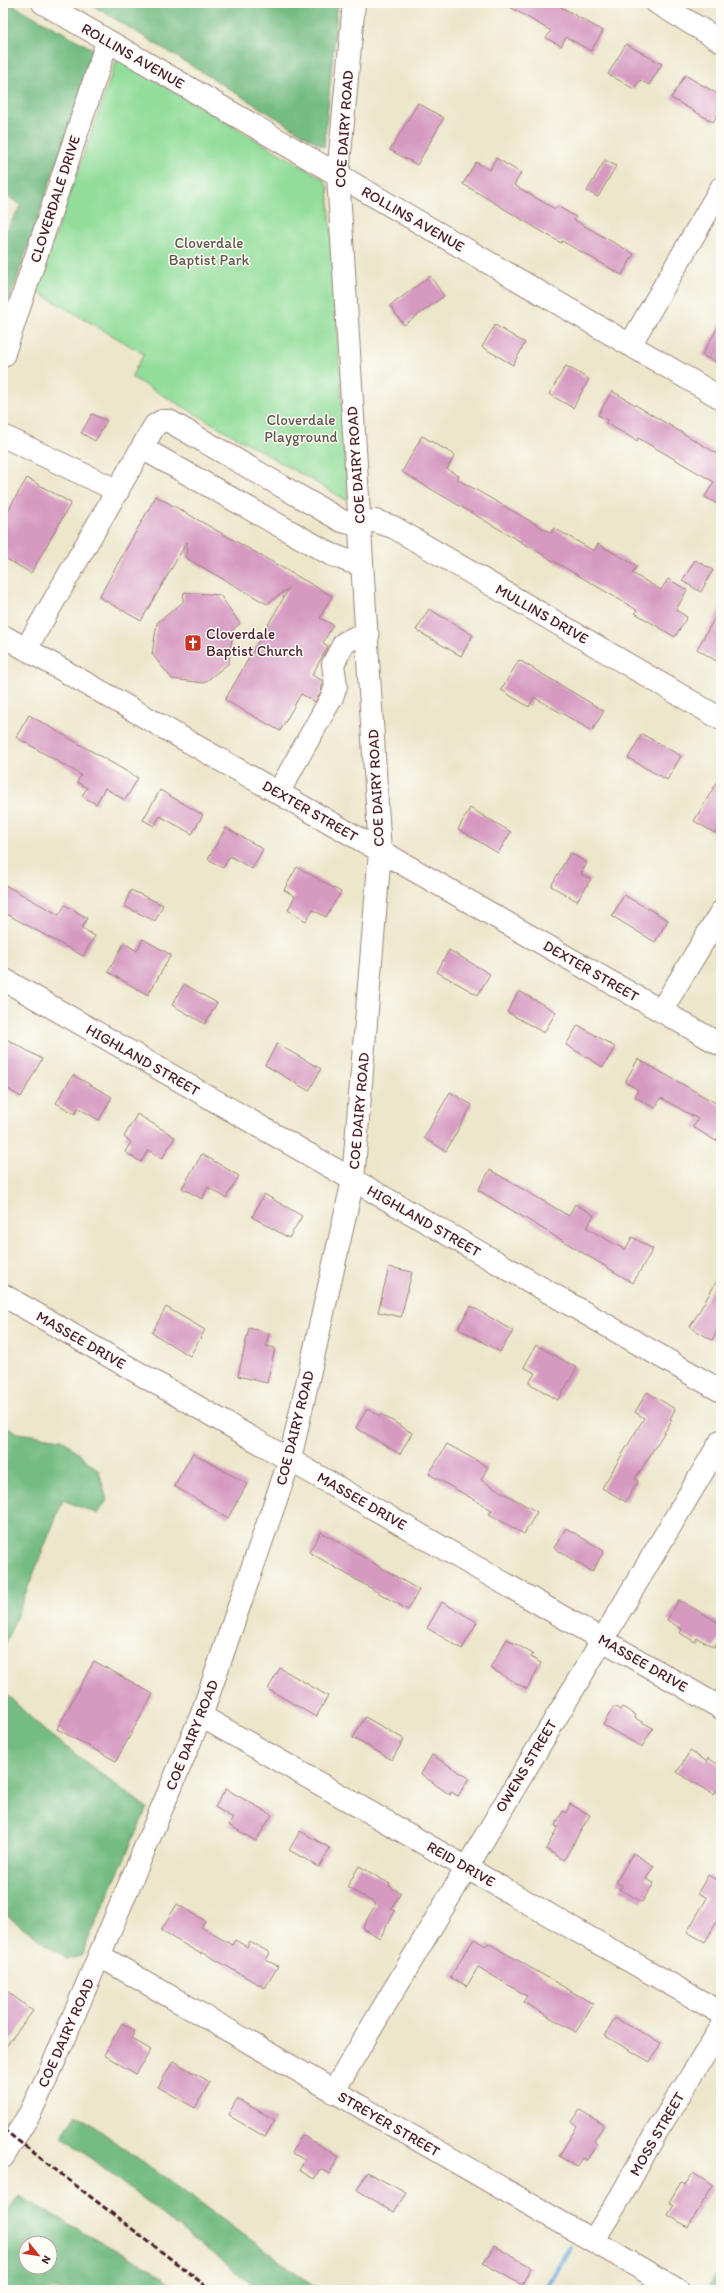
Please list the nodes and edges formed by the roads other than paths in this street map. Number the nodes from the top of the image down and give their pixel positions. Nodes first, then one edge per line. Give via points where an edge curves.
1 (43, 3) edge
2 (354, 3) edge
3 (657, 3) edge
4 (721, 41) edge
5 (107, 42) junction
6 (338, 175) junction
7 (721, 188) edge
8 (630, 345) junction
9 (3, 356) edge
10 (721, 398) edge
11 (3, 436) edge
12 (142, 448) junction
13 (118, 491) junction
14 (360, 524) junction
15 (362, 561) junction
16 (3, 636) edge
17 (368, 636) junction
18 (26, 649) junction
19 (721, 719) edge
20 (278, 793) junction
21 (380, 852) junction
22 (721, 912) edge
23 (3, 979) edge
24 (662, 1011) junction
25 (721, 1045) edge
26 (353, 1180) junction
27 (3, 1295) edge
28 (721, 1391) edge
29 (721, 1441) edge
30 (290, 1459) junction
31 (602, 1640) junction
32 (721, 1708) edge
33 (201, 1716) junction
34 (466, 1867) junction
35 (100, 1956) junction
36 (721, 2013) edge
37 (721, 2028) edge
38 (333, 2092) junction
39 (3, 2157) edge
40 (593, 2241) junction
41 (678, 2290) edge

1 - 5 street, ROLLINS AVENUE
2 - 6 street, COE DAIRY ROAD
3 - 4 street
5 - 6 street, ROLLINS AVENUE
5 - 9 street, CLOVERDALE DRIVE
6 - 8 street, ROLLINS AVENUE
6 - 14 street, COE DAIRY ROAD
7 - 8 street
8 - 10 street, ROLLINS AVENUE
11 - 13 street
12 - 13 street
12 - 14 street, MULLINS DRIVE via 155,425 169,421 342,521
12 - 15 street via 330,554 351,562
13 - 18 street
14 - 15 street, COE DAIRY ROAD
14 - 19 street, MULLINS DRIVE via 375,522 393,527
15 - 17 street, COE DAIRY ROAD
16 - 18 street, DEXTER STREET
17 - 20 street via 344,643 333,664 336,686 332,697
17 - 21 street, COE DAIRY ROAD
18 - 20 street, DEXTER STREET
20 - 21 street, DEXTER STREET
21 - 24 street, DEXTER STREET
21 - 26 street, COE DAIRY ROAD
22 - 24 street
23 - 26 street, HIGHLAND STREET
24 - 25 street, DEXTER STREET
26 - 28 street, HIGHLAND STREET
26 - 30 street, COE DAIRY ROAD
27 - 30 street, MASSEE DRIVE
29 - 31 street, OWENS STREET
30 - 31 street, MASSEE DRIVE
30 - 33 street, COE DAIRY ROAD
31 - 32 street, MASSEE DRIVE
31 - 34 street, OWENS STREET
33 - 34 street, REID DRIVE
33 - 35 street, COE DAIRY ROAD
34 - 36 street, REID DRIVE
34 - 38 street, OWENS STREET
35 - 38 street, STREYER STREET
35 - 39 street, COE DAIRY ROAD via 30,2113
37 - 40 street, MOSS STREET
38 - 40 street, STREYER STREET
40 - 41 street, STREYER STREET

